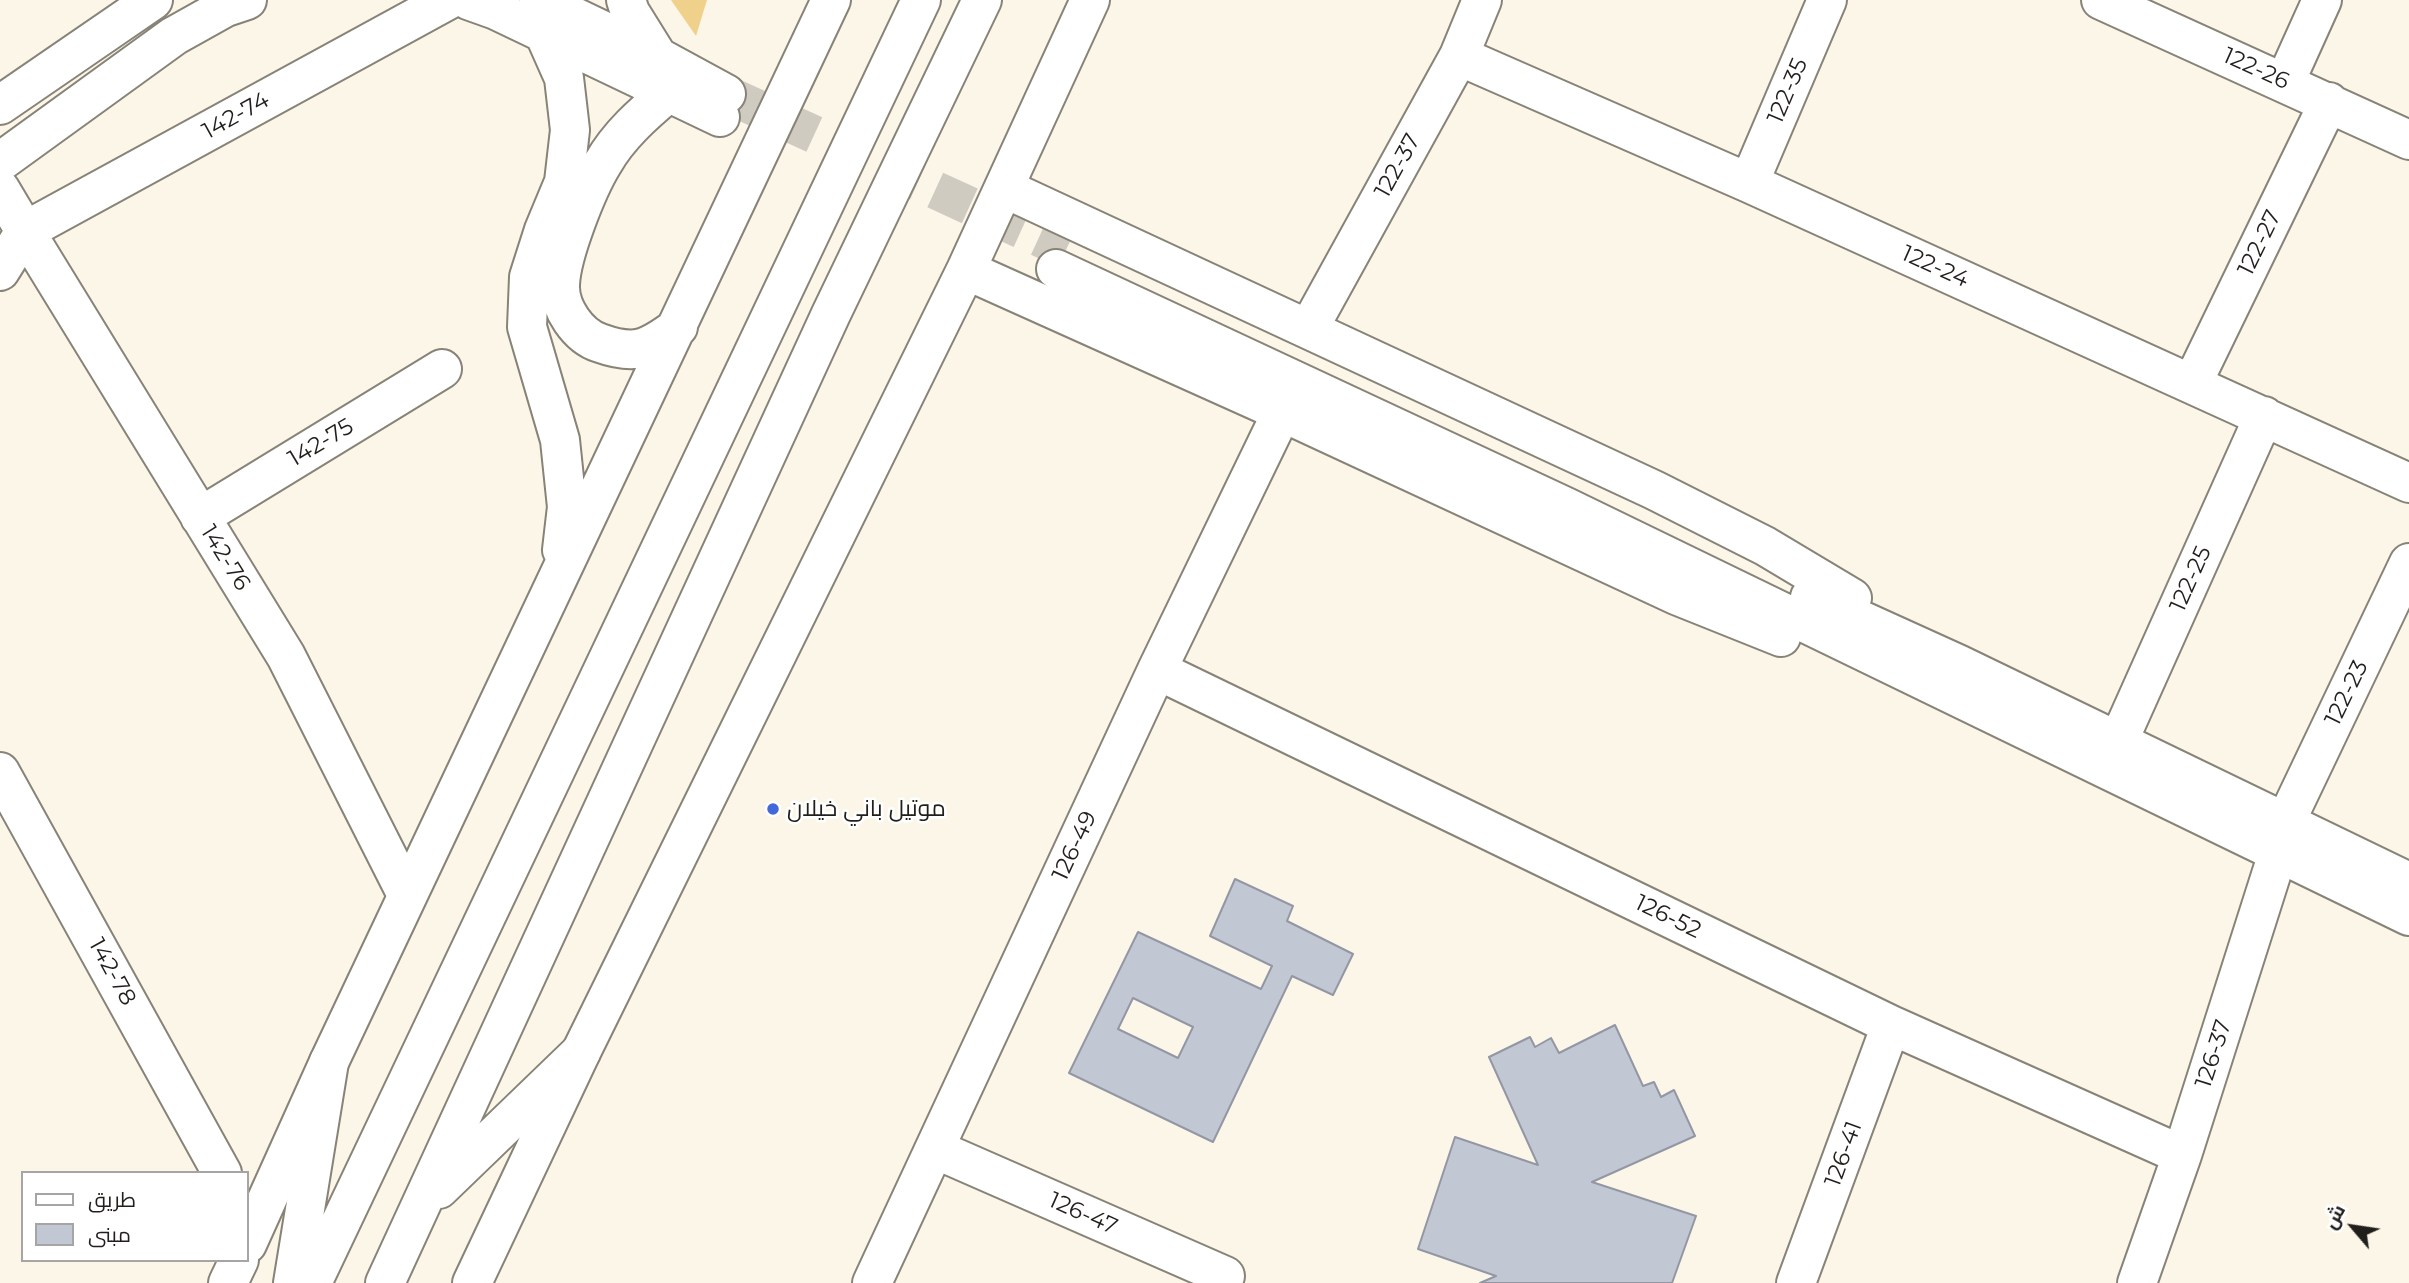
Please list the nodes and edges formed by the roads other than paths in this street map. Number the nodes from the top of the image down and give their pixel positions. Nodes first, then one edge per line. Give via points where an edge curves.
1 (153, 0) edge
2 (184, 0) edge
3 (247, 0) edge
4 (448, 0) edge
5 (468, 0) edge
6 (626, 0) edge
7 (831, 0) edge
8 (921, 0) edge
9 (982, 0) edge
10 (1090, 0) edge
11 (1482, 0) edge
12 (1827, 0) edge
13 (2101, 0) edge
14 (2322, 0) edge
15 (542, 16) edge
16 (109, 30) junction
17 (1459, 56) junction
18 (659, 57) junction
19 (2285, 82) junction
20 (668, 93) junction
21 (2329, 102) junction
22 (0, 105) edge
23 (2409, 140) edge
24 (0, 162) edge
25 (1749, 183) junction
26 (1004, 188) junction
27 (0, 189) edge
28 (24, 231) junction
29 (1061, 260) tunnel mouth
30 (0, 271) edge
31 (966, 271) junction
32 (678, 327) junction
33 (1309, 328) junction
34 (442, 369) dead end
35 (2192, 384) junction
36 (1282, 412) junction
37 (2264, 416) junction
38 (2409, 483) edge
39 (200, 517) junction
40 (2409, 564) edge
41 (560, 574) junction
42 (1930, 666) junction
43 (1157, 670) junction
44 (2118, 742) junction
45 (0, 772) edge
46 (2282, 838) junction
47 (2409, 882) edge
48 (407, 895) junction
49 (2409, 916) edge
50 (1891, 1025) junction
51 (581, 1052) junction
52 (329, 1062) junction
53 (934, 1149) junction
54 (2182, 1155) junction
55 (221, 1171) edge
56 (422, 1205) junction
57 (248, 1234) edge
58 (236, 1262) edge
59 (228, 1283) edge
60 (293, 1283) edge
61 (312, 1283) edge
62 (385, 1283) edge
63 (472, 1283) edge
64 (872, 1283) edge
65 (1222, 1283) edge
66 (1796, 1283) edge
67 (2137, 1283) edge

1 - 16 main road
2 - 16 main road
3 - 24 main road via 174,36
4 - 28 main road, 142-74
5 - 15 main road via 496,10
6 - 18 main road
7 - 32 main road
8 - 61 main road
9 - 56 main road via 831,314
10 - 26 main road
11 - 17 main road, 122-37
12 - 25 main road, 122-35
13 - 19 main road, 122-26
14 - 19 main road
15 - 18 main road
15 - 20 main road
15 - 41 main road via 564,78 570,130 564,182 529,277 527,327 560,440 567,507
16 - 22 main road
17 - 25 main road, 122-24
17 - 33 main road, 122-37
18 - 20 main road via 724,106
19 - 21 main road, 122-26
20 - 32 main road via 631,125 602,164 566,252 560,287 568,318 591,341 621,351 652,346
21 - 23 main road, 122-26
21 - 35 main road, 122-27
25 - 35 main road, 122-24
26 - 31 main road
26 - 33 main road
27 - 28 main road, 142-76
28 - 30 main road
28 - 39 main road, 142-76
29 - 42 main road via 1714,553
31 - 36 main road
31 - 51 main road
32 - 41 main road
33 - 42 main road via 1765,546 1823,579
34 - 39 main road, 142-75
35 - 37 main road, 122-24
36 - 42 main road via 1752,627 1829,654
36 - 43 main road, 126-49
37 - 38 main road, 122-24
37 - 44 main road, 122-25
39 - 48 main road, 142-76 via 286,656
40 - 46 main road, 122-23
41 - 48 main road
42 - 44 main road
42 - 46 main road
43 - 50 main road, 126-52
43 - 53 main road, 126-49
44 - 46 main road
45 - 55 main road, 142-78
46 - 47 main road
46 - 49 main road
46 - 54 main road, 126-37
48 - 52 main road
50 - 54 main road, 126-52
50 - 66 main road, 126-41
51 - 56 main road
51 - 63 main road
52 - 57 main road
52 - 60 main road
53 - 64 main road, 126-49
53 - 65 main road, 126-47 via 1225,1276
54 - 67 main road, 126-37
56 - 62 main road
58 - 59 main road

